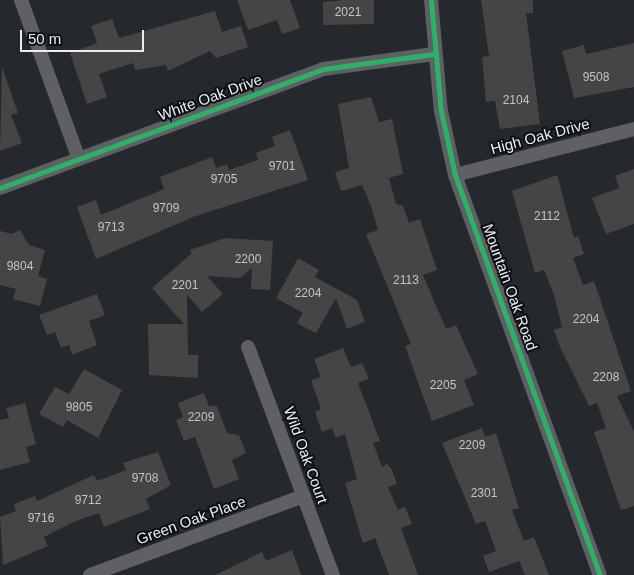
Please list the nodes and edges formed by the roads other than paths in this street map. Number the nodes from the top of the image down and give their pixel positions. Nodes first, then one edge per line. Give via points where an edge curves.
1 (20, 0) edge
2 (431, 0) edge
3 (434, 54) junction
4 (634, 129) edge
5 (79, 159) junction
6 (455, 175) junction
7 (0, 188) edge
8 (248, 347) dead end
9 (304, 496) junction
10 (90, 575) edge
11 (332, 575) edge
12 (600, 575) edge

1 - 5 street
2 - 3 street, Mountain Oak Road
3 - 5 street, White Oak Drive via 323,69
3 - 6 street, Mountain Oak Road
4 - 6 street, High Oak Drive
5 - 7 street, White Oak Drive
6 - 12 street, Mountain Oak Road
8 - 9 street, Wild Oak Court
9 - 10 street, Green Oak Place
9 - 11 street, Wild Oak Court

